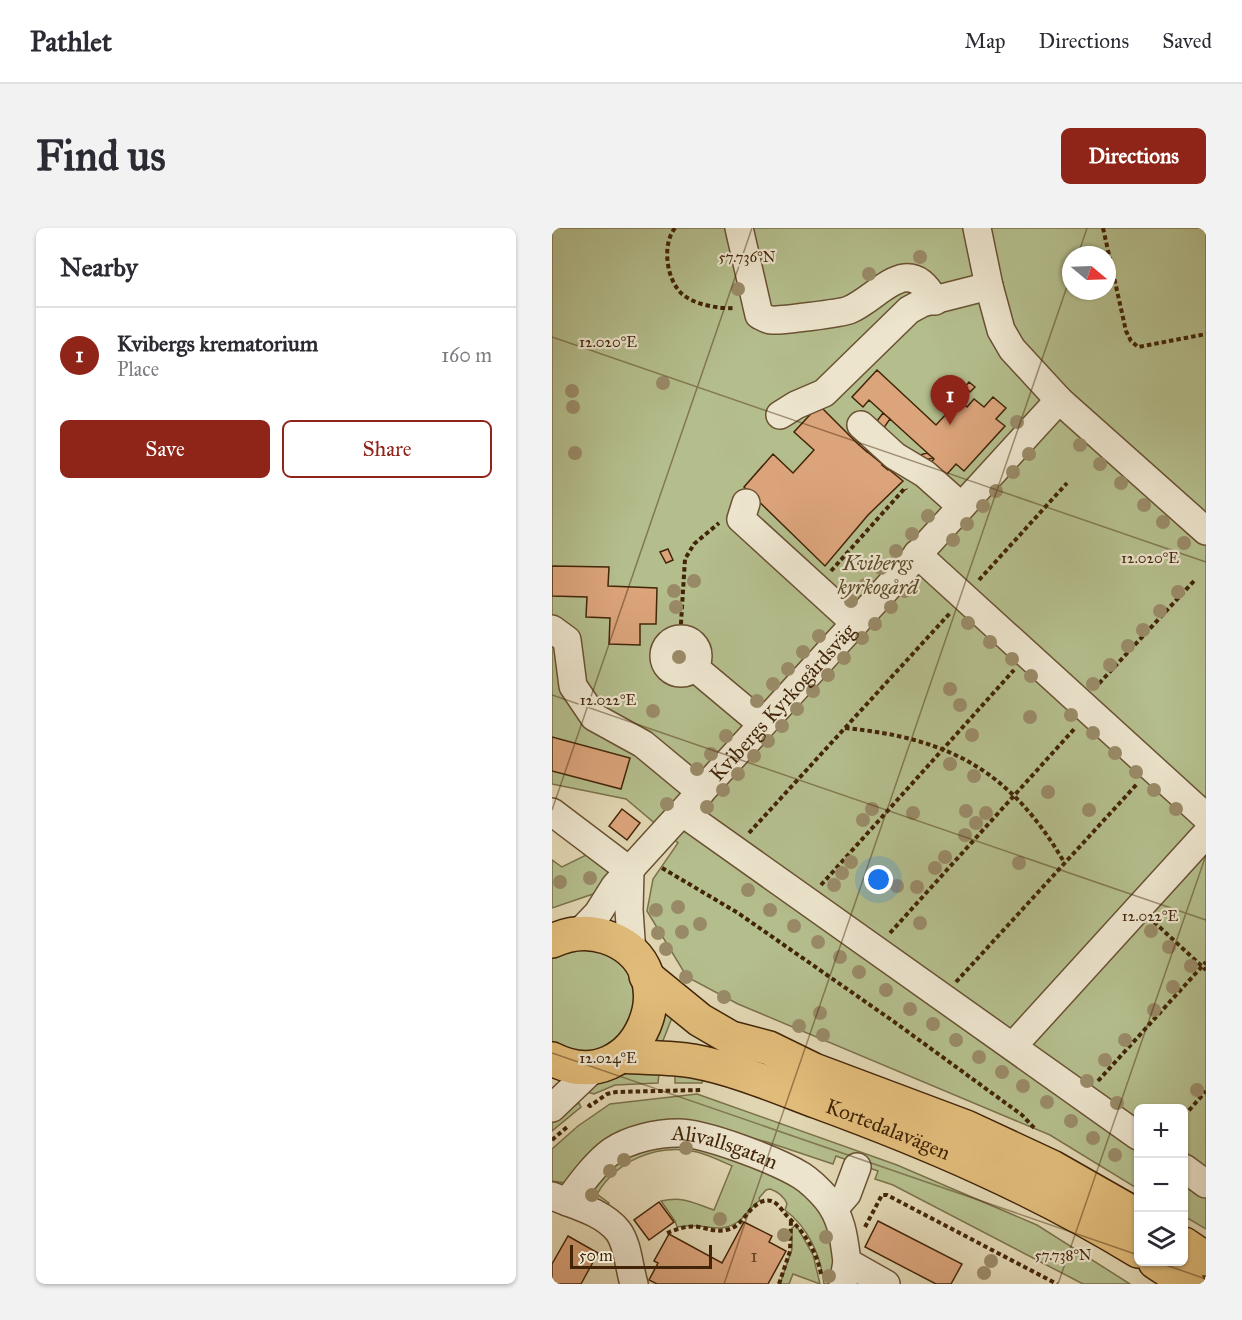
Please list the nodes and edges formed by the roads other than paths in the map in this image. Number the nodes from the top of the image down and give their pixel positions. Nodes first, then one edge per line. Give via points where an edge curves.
1 (739, 228) edge
2 (977, 228) edge
3 (989, 286) junction
4 (935, 301) junction
5 (1059, 400) junction
6 (780, 416) dead end
7 (861, 425) dead end
8 (961, 506) junction
9 (743, 511) road end
10 (1204, 526) edge
11 (917, 554) junction
12 (855, 623) junction
13 (552, 629) edge
14 (680, 639) road end
15 (563, 685) edge
16 (762, 724) junction
17 (700, 792) junction
18 (552, 812) edge
19 (683, 813) junction
20 (1206, 817) edge
21 (1206, 834) edge
22 (637, 863) junction
23 (559, 939) edge
24 (639, 965) junction
25 (1012, 1046) junction
26 (552, 1059) edge
27 (609, 1061) junction
28 (552, 1108) edge
29 (1134, 1133) edge
30 (857, 1167) dead end
31 (1188, 1171) edge
32 (1206, 1184) edge
33 (557, 1201) edge
34 (834, 1209) junction
35 (1134, 1214) edge
36 (1188, 1247) edge
37 (1134, 1249) edge
38 (1206, 1259) edge
39 (1161, 1266) edge
40 (837, 1276) edge
41 (634, 1284) edge
42 (886, 1284) edge
43 (1188, 1284) edge

1 - 4 street via 759,315 771,320 846,311 902,278 914,279 929,290
2 - 3 street
3 - 4 street
3 - 5 street via 1001,330 1012,349
4 - 6 street via 909,310 824,393
5 - 8 street, Kvibergs Kyrkogårdsväg
5 - 10 street
7 - 8 street
8 - 11 street, Kvibergs Kyrkogårdsväg
9 - 12 street
11 - 12 street, Kvibergs Kyrkogårdsväg
11 - 20 street
12 - 16 street, Kvibergs Kyrkogårdsväg
13 - 15 street, Kvibergs Kyrkogårdsväg via 567,640
14 - 16 street via 667,647 664,658 669,668 679,673 694,668
15 - 17 street, Kvibergs Kyrkogårdsväg via 594,717 643,744
16 - 17 street, Kvibergs Kyrkogårdsväg
17 - 19 street, Kvibergs Kyrkogårdsväg
18 - 22 street
19 - 22 street, Kvibergs Kyrkogårdsväg
19 - 25 street
21 - 25 street
22 - 23 street, Kvibergs Kyrkogårdsväg via 615,886 598,913
22 - 24 street via 629,910
23 - 24 main road, Kortedalavägen via 592,934 611,939
24 - 27 main road via 651,1002 648,1020 634,1044
24 - 35 main road, Kortedalavägen via 700,1020 731,1038 769,1048 814,1070 966,1127 1052,1167
25 - 29 street
26 - 27 main road, Kortedalavägen via 571,1066
27 - 28 street
27 - 37 main road, Kortedalavägen via 692,1061 843,1111 1017,1184
30 - 34 street via 847,1194
31 - 32 street
33 - 34 street, Alivallsgatan via 612,1151 635,1140 679,1133 726,1144 794,1171 810,1181
33 - 41 street, Alivallsgatan via 605,1220 618,1231
34 - 40 street, Alivallsgatan via 845,1239
36 - 38 main road
39 - 43 main road
40 - 42 street

